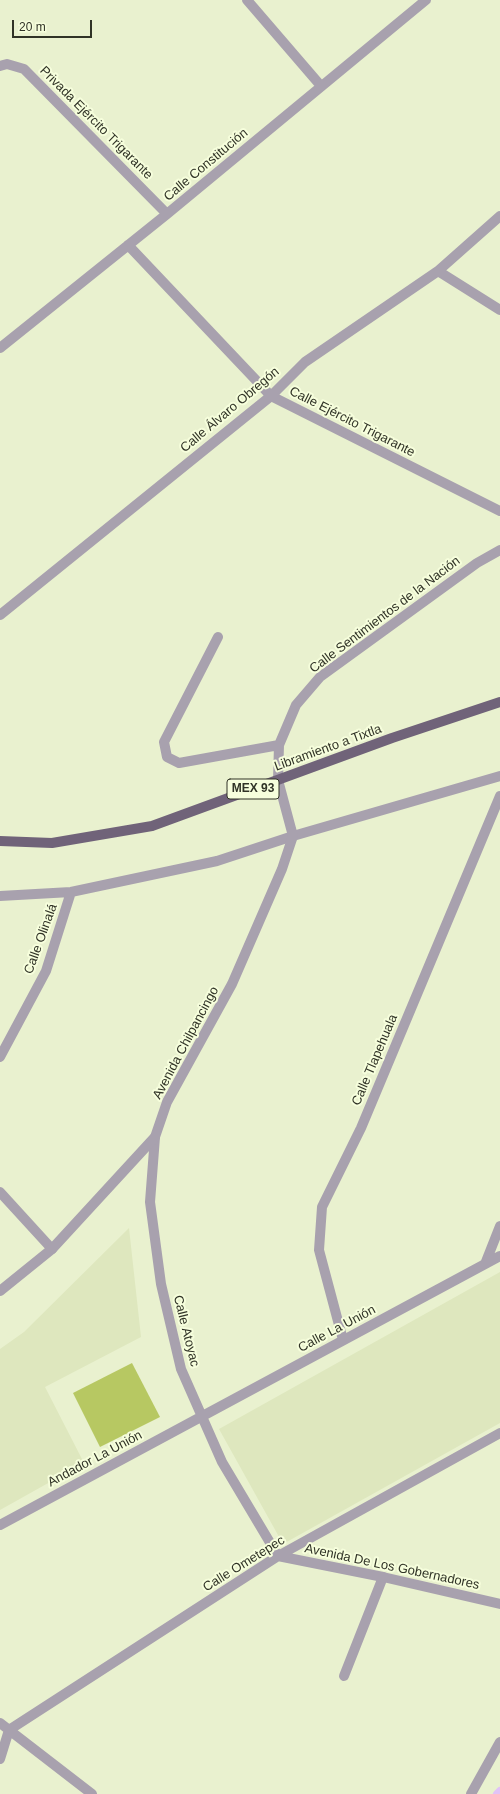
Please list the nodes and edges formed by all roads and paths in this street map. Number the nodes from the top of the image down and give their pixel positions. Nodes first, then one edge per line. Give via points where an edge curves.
1 (247, 0) edge
2 (426, 0) edge
3 (0, 66) edge
4 (322, 86) junction
5 (167, 214) junction
6 (500, 216) edge
7 (128, 245) junction
8 (438, 271) junction
9 (500, 310) edge
10 (0, 348) edge
11 (271, 396) junction
12 (500, 511) edge
13 (500, 550) edge
14 (0, 614) edge
15 (218, 637) dead end
16 (500, 702) edge
17 (279, 745) junction
18 (500, 776) edge
19 (278, 780) junction
20 (500, 796) edge
21 (293, 836) junction
22 (0, 841) edge
23 (71, 892) junction
24 (0, 896) edge
25 (0, 1057) edge
26 (155, 1137) junction
27 (0, 1192) edge
28 (500, 1226) edge
29 (52, 1249) junction
30 (500, 1256) edge
31 (485, 1264) junction
32 (0, 1291) edge
33 (343, 1340) junction
34 (203, 1416) junction
35 (500, 1433) edge
36 (0, 1525) edge
37 (278, 1556) junction
38 (383, 1577) junction
39 (500, 1604) edge
40 (344, 1676) dead end
41 (0, 1723) edge
42 (9, 1730) junction
43 (500, 1742) edge
44 (0, 1759) edge
45 (92, 1794) edge
46 (471, 1794) edge

1 - 4 street
2 - 4 street, Calle Constitución
3 - 5 street, Privada Ejército Trigarante via 7,64 24,69
4 - 5 street, Calle Constitución
5 - 7 street, Calle Constitución
6 - 8 street, Calle Álvaro Obregón
7 - 10 street, Calle Constitución
7 - 11 street, Calle Ejército Trigarante
8 - 9 street
8 - 11 street, Calle Álvaro Obregón via 304,362
11 - 12 street, Calle Ejército Trigarante
11 - 14 street, Calle Álvaro Obregón
13 - 17 street, Calle Sentimientos de la Nación via 477,563 320,677 296,705
15 - 17 street via 164,742 167,757 179,763
16 - 19 main road, Libramiento a Tixtla / MEX 93
17 - 19 street, Calle Sentimientos de la Nación
18 - 21 street
19 - 21 street
19 - 22 main road, Libramiento a Tixtla / MEX 93 via 152,826 52,843
20 - 33 street, Calle Tlapehuala via 360,1128 322,1207 319,1250
21 - 23 street via 217,860
21 - 26 street, Avenida Chilpancingo via 282,869 232,984 167,1102
23 - 24 street
23 - 25 street, Calle Olinalá via 46,971
26 - 29 street, Avenida Chilpancingo
26 - 34 street, Calle Atoyac via 150,1202 161,1284 181,1369
27 - 29 street
28 - 31 street
29 - 32 street, Avenida Chilpancingo
30 - 31 street, Calle La Unión
31 - 33 street, Calle La Unión
33 - 34 street, Calle La Unión
34 - 36 street, Andador La Unión
34 - 37 street, Calle Atoyac via 222,1462
35 - 37 street, Calle Ometepec
37 - 38 street, Avenida De Los Gobernadores
37 - 42 street, Calle Ometepec
38 - 39 street, Avenida De Los Gobernadores
38 - 40 street
41 - 42 street
42 - 44 street
42 - 45 street
43 - 46 street

